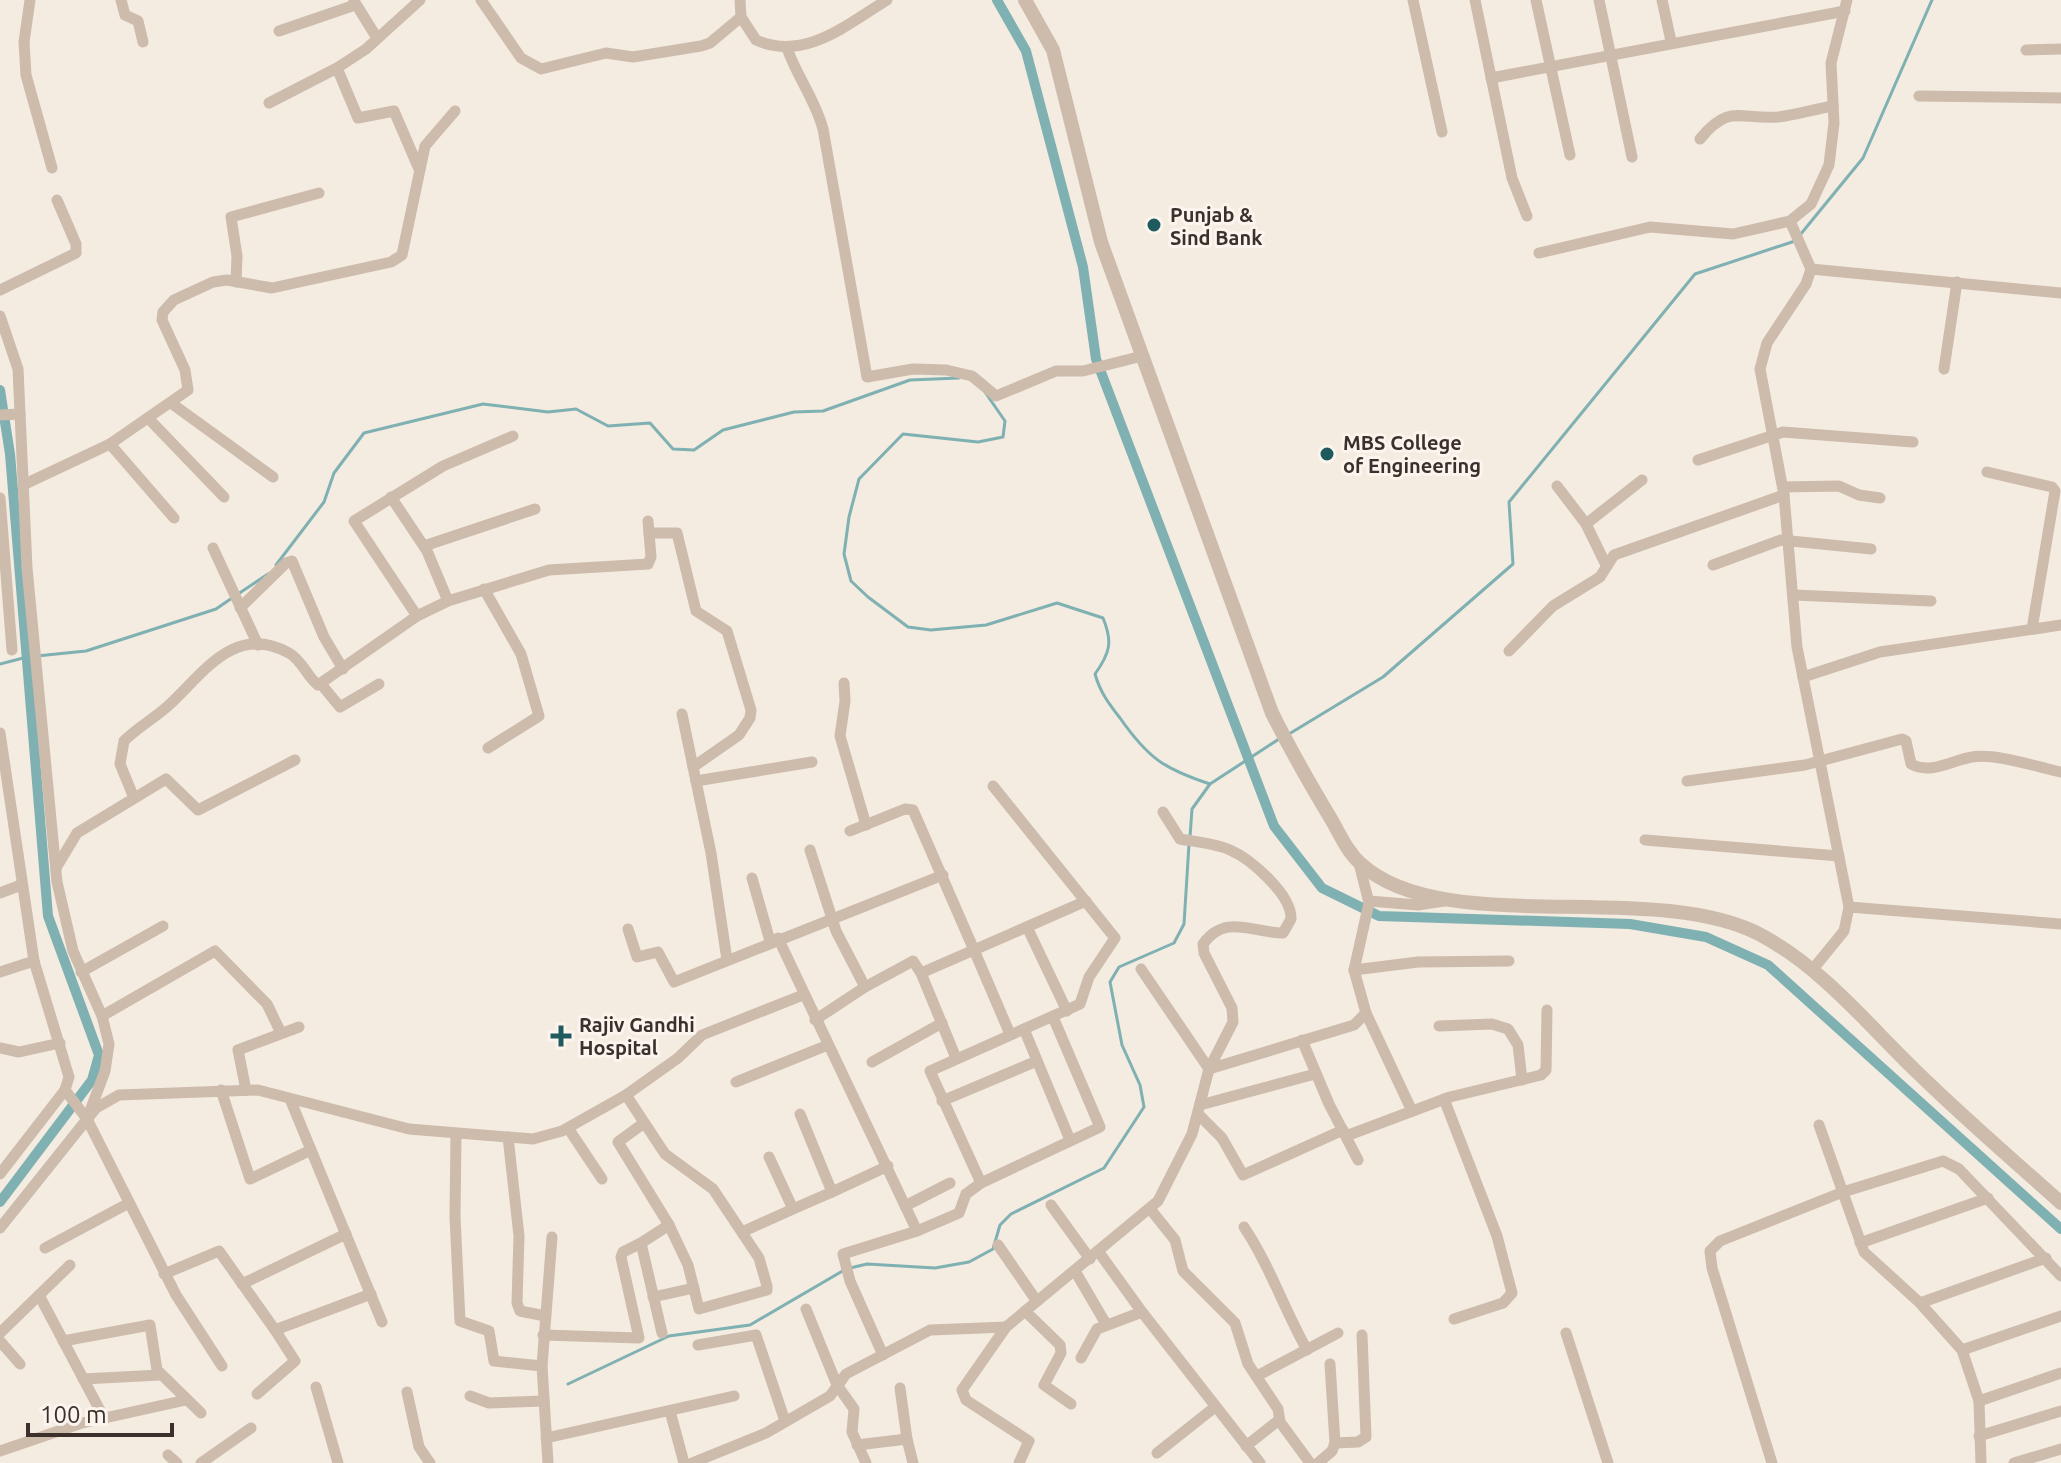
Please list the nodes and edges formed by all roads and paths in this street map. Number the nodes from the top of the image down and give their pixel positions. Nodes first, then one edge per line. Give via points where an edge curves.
1 (30, 0) edge
2 (121, 0) edge
3 (420, 0) edge
4 (481, 0) edge
5 (740, 0) edge
6 (887, 0) edge
7 (1025, 0) edge
8 (1413, 0) edge
9 (1475, 0) edge
10 (1536, 0) edge
11 (1599, 0) edge
12 (1662, 0) edge
13 (354, 2) edge
14 (1846, 5) edge
15 (741, 17) junction
16 (279, 31) dead end
17 (377, 38) junction
18 (1671, 41) junction
19 (143, 42) dead end
20 (787, 48) junction
21 (2061, 49) edge
22 (2026, 50) dead end
23 (1609, 55) junction
24 (1551, 66) junction
25 (337, 68) junction
26 (1491, 78) junction
27 (1919, 96) dead end
28 (2061, 98) edge
29 (269, 103) dead end
30 (1833, 106) junction
31 (455, 111) dead end
32 (1442, 132) dead end
33 (1700, 139) dead end
34 (1570, 155) dead end
35 (1632, 157) dead end
36 (52, 168) dead end
37 (419, 169) junction
38 (319, 193) dead end
39 (57, 200) dead end
40 (1527, 216) dead end
41 (1790, 225) junction
42 (1539, 253) dead end
43 (1811, 269) junction
44 (236, 282) junction
45 (1957, 282) junction
46 (0, 290) edge
47 (2061, 293) edge
48 (0, 316) edge
49 (1142, 356) junction
50 (1944, 369) dead end
51 (171, 403) junction
52 (11, 415) edge
53 (148, 418) junction
54 (1771, 435) junction
55 (513, 436) dead end
56 (1913, 442) dead end
57 (110, 444) junction
58 (1698, 460) dead end
59 (1987, 472) dead end
60 (273, 477) dead end
61 (1642, 480) dead end
62 (23, 485) junction
63 (1557, 486) dead end
64 (1783, 491) junction
65 (224, 497) dead end
66 (391, 497) junction
67 (0, 498) edge
68 (1880, 498) dead end
69 (535, 509) dead end
70 (174, 518) dead end
71 (1586, 524) junction
72 (1787, 540) junction
73 (424, 546) junction
74 (213, 548) dead end
75 (1871, 549) dead end
76 (1606, 565) junction
77 (1713, 565) dead end
78 (484, 589) junction
79 (1794, 595) junction
80 (237, 601) junction
81 (448, 601) junction
82 (1931, 601) dead end
83 (417, 616) junction
84 (2061, 625) edge
85 (2032, 629) junction
86 (258, 645) junction
87 (12, 650) dead end
88 (1509, 651) dead end
89 (343, 669) junction
90 (1803, 677) junction
91 (844, 683) dead end
92 (321, 684) junction
93 (379, 684) dead end
94 (682, 714) dead end
95 (0, 733) edge
96 (488, 748) dead end
97 (295, 760) dead end
98 (1821, 761) junction
99 (812, 762) dead end
100 (2, 767) edge
101 (693, 767) junction
102 (2061, 772) edge
103 (696, 781) junction
104 (1687, 781) dead end
105 (993, 786) dead end
106 (134, 798) junction
107 (1163, 812) dead end
108 (866, 825) junction
109 (850, 831) dead end
110 (1645, 840) dead end
111 (810, 850) dead end
112 (1839, 856) junction
113 (1359, 863) junction
114 (56, 869) junction
115 (943, 875) junction
116 (752, 878) dead end
117 (21, 885) junction
118 (0, 893) edge
119 (1452, 899) junction
120 (1086, 901) junction
121 (1369, 903) junction
122 (1849, 907) junction
123 (832, 919) junction
124 (2061, 924) edge
125 (163, 926) dead end
126 (1027, 927) junction
127 (628, 929) dead end
128 (774, 940) junction
129 (974, 950) junction
130 (727, 960) junction
131 (34, 961) junction
132 (1509, 961) dead end
133 (1141, 969) dead end
134 (1813, 969) junction
135 (1354, 970) junction
136 (0, 972) edge
137 (81, 972) junction
138 (921, 973) junction
139 (865, 987) junction
140 (803, 995) junction
141 (1547, 1010) dead end
142 (1067, 1011) junction
143 (1366, 1013) junction
144 (102, 1016) junction
145 (1053, 1017) junction
146 (815, 1020) junction
147 (942, 1023) junction
148 (1439, 1026) dead end
149 (299, 1027) dead end
150 (1024, 1029) junction
151 (281, 1033) junction
152 (1010, 1034) junction
153 (1302, 1040) junction
154 (60, 1043) junction
155 (828, 1045) junction
156 (0, 1048) edge
157 (956, 1058) junction
158 (1037, 1061) junction
159 (872, 1062) dead end
160 (1209, 1069) junction
161 (1315, 1074) junction
162 (1522, 1080) junction
163 (736, 1082) dead end
164 (221, 1090) junction
165 (246, 1090) junction
166 (68, 1093) junction
167 (626, 1095) junction
168 (290, 1099) junction
169 (1444, 1099) junction
170 (942, 1101) junction
171 (1199, 1109) junction
172 (1412, 1111) junction
173 (800, 1114) dead end
174 (87, 1119) junction
175 (644, 1123) junction
176 (1819, 1125) dead end
177 (568, 1128) junction
178 (1344, 1133) junction
179 (456, 1135) junction
180 (508, 1137) junction
181 (1070, 1140) junction
182 (311, 1150) junction
183 (769, 1157) dead end
184 (1358, 1160) dead end
185 (888, 1166) junction
186 (0, 1174) edge
187 (602, 1179) dead end
188 (950, 1183) dead end
189 (981, 1183) junction
190 (832, 1192) junction
191 (1843, 1192) junction
192 (1988, 1198) junction
193 (129, 1203) junction
194 (2061, 1203) edge
195 (1051, 1205) dead end
196 (905, 1206) junction
197 (793, 1209) junction
198 (1151, 1210) junction
199 (669, 1225) junction
200 (1244, 1227) dead end
201 (0, 1228) edge
202 (917, 1231) junction
203 (742, 1232) junction
204 (346, 1234) junction
205 (552, 1237) dead end
206 (641, 1243) junction
207 (1860, 1243) junction
208 (998, 1245) dead end
209 (45, 1248) dead end
210 (1094, 1255) junction
211 (2046, 1258) junction
212 (70, 1265) dead end
213 (1075, 1271) junction
214 (164, 1274) junction
215 (2061, 1276) edge
216 (242, 1284) junction
217 (694, 1288) junction
218 (371, 1294) junction
219 (39, 1295) junction
220 (653, 1297) junction
221 (1036, 1300) junction
222 (1920, 1303) junction
223 (806, 1309) dead end
224 (1025, 1311) junction
225 (1142, 1312) junction
226 (545, 1316) junction
227 (2061, 1316) edge
228 (1454, 1319) dead end
229 (382, 1322) dead end
230 (1106, 1324) junction
231 (1006, 1327) junction
232 (275, 1330) junction
233 (0, 1333) edge
234 (662, 1333) dead end
235 (1338, 1333) dead end
236 (1566, 1333) dead end
237 (543, 1335) junction
238 (1362, 1335) dead end
239 (0, 1341) edge
240 (63, 1341) junction
241 (698, 1345) dead end
242 (1307, 1350) junction
243 (1962, 1350) junction
244 (883, 1355) junction
245 (1081, 1358) dead end
246 (20, 1364) dead end
247 (1330, 1364) dead end
248 (222, 1366) dead end
249 (542, 1366) junction
250 (2061, 1373) edge
251 (160, 1375) junction
252 (1257, 1376) junction
253 (83, 1379) junction
254 (837, 1385) junction
255 (316, 1387) dead end
256 (900, 1388) dead end
257 (407, 1392) dead end
258 (257, 1394) dead end
259 (543, 1395) junction
260 (470, 1396) dead end
261 (734, 1396) dead end
262 (186, 1400) junction
263 (1979, 1401) junction
264 (1071, 1404) dead end
265 (1215, 1407) junction
266 (670, 1411) junction
267 (2061, 1411) edge
268 (201, 1413) dead end
269 (104, 1418) junction
270 (1279, 1420) junction
271 (785, 1421) junction
272 (251, 1428) dead end
273 (1979, 1436) junction
274 (546, 1438) junction
275 (907, 1439) junction
276 (1335, 1443) junction
277 (857, 1445) junction
278 (2061, 1449) edge
279 (0, 1451) edge
280 (1157, 1453) dead end
281 (1253, 1454) edge
282 (1333, 1459) edge
283 (697, 1462) edge
284 (201, 1463) edge
285 (338, 1463) edge
286 (430, 1463) edge
287 (548, 1463) edge
288 (684, 1463) edge
289 (866, 1463) edge
290 (913, 1463) edge
291 (1019, 1463) edge
292 (1241, 1463) edge
293 (1310, 1463) edge
294 (1318, 1463) edge
295 (1608, 1463) edge
296 (1772, 1463) edge
297 (1981, 1463) edge
298 (2014, 1463) edge

1 - 36 street via 26,75
2 - 19 street via 125,15 138,21
3 - 17 street
4 - 15 street via 521,58 541,69 591,55 633,57 701,46
5 - 15 street
6 - 20 street via 819,41
7 - 49 street via 1053,50 1101,242
8 - 32 street
9 - 26 street
10 - 24 street
11 - 23 street
12 - 18 street
13 - 16 street
13 - 17 street
14 - 18 street
14 - 30 street via 1831,63
15 - 20 street via 756,40
17 - 25 street
18 - 23 street
20 - 49 street via 800,83 818,107 867,377 946,370 972,376 996,396 1056,371 1083,371
21 - 22 street
23 - 24 street
23 - 35 street
24 - 26 street
24 - 34 street
25 - 29 street
25 - 37 street via 358,118 394,111
26 - 40 street via 1512,178
27 - 28 street
30 - 33 street via 1778,117 1733,114 1714,122
30 - 41 street via 1833,140 1824,181
31 - 37 street via 429,139
37 - 44 street via 405,249 398,258 272,288
38 - 44 street via 231,217
39 - 46 street via 76,253
41 - 42 street via 1733,234 1650,227
41 - 43 street
43 - 45 street
43 - 54 street via 1762,356
44 - 51 street via 213,282 181,296 163,312 162,325 189,386
45 - 47 street
45 - 50 street
48 - 52 street via 18,369
49 - 113 street via 1272,713
51 - 53 street
51 - 60 street
52 - 62 street
53 - 57 street
53 - 65 street
54 - 56 street via 1801,432
54 - 58 street
54 - 64 street
55 - 66 street via 451,462
57 - 62 street
57 - 70 street
59 - 85 street via 2055,491
61 - 71 street
62 - 114 street
63 - 71 street
64 - 68 street via 1839,486
64 - 72 street
64 - 76 street via 1620,552
66 - 73 street
66 - 83 street via 355,524
67 - 87 street
69 - 73 street
71 - 76 street
72 - 75 street
72 - 77 street
72 - 79 street
73 - 81 street
74 - 80 street
76 - 88 street via 1595,581 1553,606
78 - 81 street
78 - 96 street via 521,654 539,716
78 - 101 street via 549,570 648,564 648,527 677,533 696,611 727,631 750,703 750,718 739,735
79 - 82 street
79 - 90 street
80 - 86 street
80 - 89 street via 292,561
81 - 83 street
83 - 89 street
84 - 85 street
85 - 90 street via 1880,652
86 - 92 street via 289,653 315,684
86 - 106 street via 242,644 210,663 124,741 120,764
89 - 92 street
90 - 98 street
91 - 108 street via 840,736
92 - 93 street via 340,707
94 - 101 street
95 - 100 street
97 - 106 street via 198,810 166,779
98 - 102 street via 1902,739 1916,767 1945,766 1978,756
98 - 104 street
98 - 112 street
99 - 103 street
100 - 117 street
101 - 103 street
103 - 130 street
105 - 120 street
106 - 114 street via 77,833
107 - 160 street via 1180,839 1238,855 1283,893 1292,910 1283,933 1233,925 1219,929 1203,944 1233,1016
108 - 109 street
108 - 115 street via 913,810
110 - 112 street
111 - 123 street
112 - 122 street
113 - 119 street via 1391,884
113 - 121 street
114 - 137 street
115 - 123 street
115 - 129 street
116 - 128 street
117 - 118 street
117 - 131 street
119 - 121 street via 1418,905
119 - 134 street via 1687,912 1760,935
120 - 126 street
120 - 142 street via 1115,938 1089,977 1080,1004
121 - 135 street
122 - 124 street
122 - 134 street via 1844,931
123 - 128 street
123 - 139 street
125 - 137 street
126 - 129 street
126 - 142 street
127 - 130 street via 637,957 658,952 671,982
128 - 130 street
128 - 140 street
129 - 138 street
129 - 152 street
131 - 136 street
131 - 154 street
132 - 135 street via 1430,961
133 - 160 street
134 - 194 street via 1918,1074
135 - 143 street
137 - 144 street
138 - 139 street via 913,961
138 - 147 street
139 - 146 street
140 - 146 street
140 - 167 street via 702,1035
141 - 162 street via 1546,1070
142 - 145 street
143 - 153 street via 1346,1028
143 - 172 street
144 - 151 street via 215,951 267,1004
144 - 174 street via 108,1058
145 - 150 street
145 - 181 street via 1100,1120 1099,1129
146 - 155 street
147 - 157 street
147 - 159 street
148 - 162 street via 1492,1024 1508,1029 1518,1045
149 - 151 street
150 - 152 street
150 - 158 street
151 - 165 street via 238,1050
152 - 157 street
153 - 160 street
153 - 161 street
154 - 156 street via 19,1052
154 - 166 street via 69,1069
155 - 163 street
155 - 185 street
157 - 170 street via 930,1071
158 - 170 street
158 - 181 street
160 - 171 street
161 - 171 street
161 - 178 street
162 - 169 street
164 - 165 street
164 - 174 street via 119,1095
164 - 182 street via 250,1179
165 - 168 street
166 - 174 street
166 - 186 street
167 - 175 street
167 - 177 street
168 - 179 street via 409,1129
168 - 182 street
169 - 172 street
169 - 228 street via 1497,1236 1512,1293 1503,1303
170 - 189 street
171 - 178 street via 1243,1175
171 - 198 street via 1192,1134
172 - 178 street
173 - 190 street
174 - 193 street
174 - 201 street
175 - 199 street via 618,1142
175 - 203 street via 665,1154 713,1189
176 - 191 street
177 - 180 street via 543,1138
177 - 187 street
178 - 184 street
179 - 180 street
179 - 249 street via 460,1321 489,1331 494,1361
180 - 226 street via 519,1236 517,1303 520,1311
181 - 189 street
182 - 204 street
183 - 197 street
185 - 190 street
185 - 196 street
188 - 196 street
189 - 202 street via 966,1194 959,1213
190 - 197 street
191 - 192 street via 1943,1161
191 - 207 street
191 - 296 street via 1729,1235 1710,1251
192 - 207 street
192 - 211 street
193 - 209 street
193 - 214 street
195 - 210 street
196 - 202 street
197 - 203 street
198 - 210 street
198 - 252 street via 1175,1240 1183,1271 1235,1323 1246,1360
199 - 206 street
199 - 217 street
200 - 242 street via 1262,1253 1278,1298
202 - 244 street via 843,1254
203 - 217 street via 759,1258 767,1290 702,1311
204 - 216 street
204 - 218 street
205 - 226 street
206 - 220 street
206 - 237 street via 621,1257 639,1338
207 - 222 street via 1869,1258
208 - 221 street
210 - 213 street
210 - 225 street
211 - 215 street
211 - 222 street
212 - 219 street
213 - 221 street
213 - 230 street
214 - 216 street via 219,1251
214 - 248 street
216 - 232 street
217 - 220 street
218 - 229 street
218 - 232 street
219 - 233 street
219 - 240 street
220 - 234 street
221 - 224 street
222 - 243 street
223 - 254 street
224 - 231 street
224 - 264 street via 1060,1345 1044,1385
225 - 230 street
225 - 265 street
226 - 237 street
227 - 243 street
230 - 245 street via 1091,1336
231 - 244 street via 935,1329
231 - 291 street via 961,1396 1029,1441
232 - 258 street via 295,1361
235 - 242 street
236 - 295 street
237 - 249 street
238 - 276 street via 1366,1437
239 - 246 street
240 - 251 street via 150,1325
240 - 253 street
241 - 271 street via 756,1335
242 - 252 street
243 - 263 street
244 - 254 street via 846,1374
247 - 276 street
249 - 259 street
250 - 263 street
251 - 253 street
251 - 262 street
252 - 270 street via 1278,1409
253 - 269 street
254 - 271 street via 830,1396
254 - 277 street via 854,1409 851,1429
255 - 285 street
256 - 275 street
257 - 286 street via 419,1447
259 - 260 street via 489,1403
259 - 274 street
261 - 266 street
262 - 268 street
262 - 269 street
263 - 273 street
265 - 280 street
265 - 281 street
266 - 274 street
266 - 288 street
267 - 273 street
269 - 279 street
270 - 281 street
270 - 293 street
271 - 283 street
272 - 284 street
273 - 297 street
274 - 287 street
275 - 277 street
275 - 290 street
276 - 282 street
277 - 289 street
278 - 298 street
281 - 292 street
282 - 294 street

